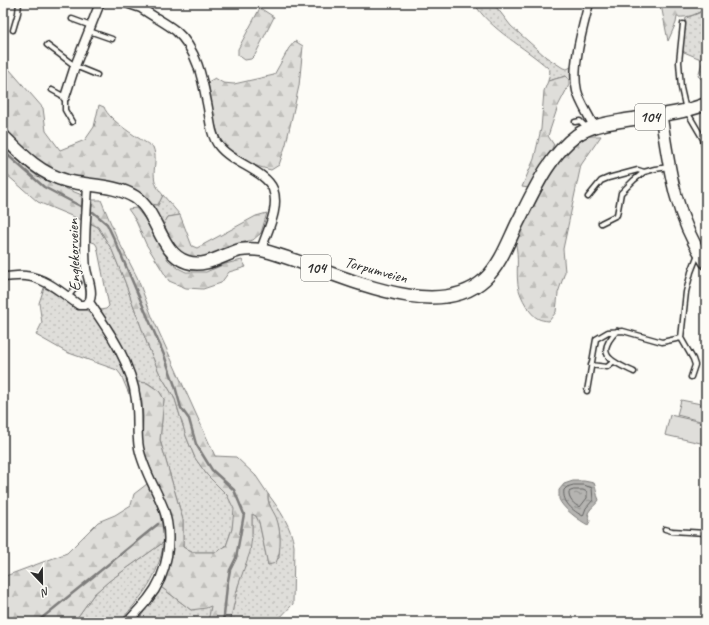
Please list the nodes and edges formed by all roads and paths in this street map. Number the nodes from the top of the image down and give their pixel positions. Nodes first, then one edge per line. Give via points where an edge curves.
1 (19, 3) edge
2 (100, 3) edge
3 (126, 3) edge
4 (589, 3) edge
5 (142, 6) edge
6 (72, 19) dead end
7 (683, 24) dead end
8 (90, 29) junction
9 (13, 30) dead end
10 (112, 39) dead end
11 (47, 45) dead end
12 (75, 66) junction
13 (97, 75) dead end
14 (52, 90) dead end
15 (65, 96) junction
16 (706, 104) edge
17 (686, 110) junction
18 (660, 115) junction
19 (72, 122) dead end
20 (575, 122) dead end
21 (591, 128) junction
22 (3, 136) edge
23 (706, 156) edge
24 (669, 167) junction
25 (644, 172) junction
26 (88, 185) junction
27 (588, 197) dead end
28 (601, 223) dead end
29 (261, 250) junction
30 (699, 252) junction
31 (706, 263) edge
32 (3, 277) edge
33 (79, 283) dead end
34 (68, 297) junction
35 (89, 302) junction
36 (618, 331) junction
37 (681, 338) junction
38 (613, 362) junction
39 (591, 365) junction
40 (634, 372) dead end
41 (691, 377) dead end
42 (587, 391) dead end
43 (665, 529) dead end
44 (706, 533) edge
45 (128, 622) edge

1 - 9 lane
2 - 8 street
3 - 5 street
4 - 21 street via 575,76 577,92
5 - 29 street via 177,32 193,55 203,76 211,125 218,145 229,156 263,176 271,184 275,202
6 - 8 lane
7 - 17 lane via 679,76
8 - 10 lane
8 - 12 street
11 - 12 lane
12 - 13 lane
12 - 15 street
14 - 15 lane
15 - 19 lane via 65,110
16 - 17 main road, Torpumveien / 104
17 - 18 main road, Torpumveien / 104
17 - 23 lane via 703,139
18 - 21 main road, Torpumveien / 104
18 - 24 main road
20 - 21 lane via 580,121
21 - 29 main road, Torpumveien / 104 via 576,135 542,175 500,259 489,275 479,284 458,295 440,298 413,296 357,283
22 - 26 main road, Torpumveien / 104 via 43,172
24 - 25 lane
24 - 30 main road via 681,215
25 - 27 lane via 638,170 601,181
25 - 28 lane via 622,193 617,215
26 - 29 main road, Torpumveien / 104 via 128,193 140,201 149,211 173,254 188,263 208,262 246,249
26 - 35 street, Englekorveien via 85,238 91,292
30 - 31 main road
30 - 37 lane via 686,292
32 - 34 street, Englekorveien via 24,276 38,279
33 - 34 lane
34 - 35 street, Englekorveien via 79,304
35 - 45 street via 108,330 129,374 136,399 138,447 167,521 168,543 162,573 148,599
36 - 37 lane via 662,342
36 - 38 lane via 609,339 606,346
36 - 39 lane via 608,332 596,339
37 - 41 lane via 695,365
38 - 39 lane via 607,367
38 - 40 lane
39 - 42 lane
43 - 44 lane

